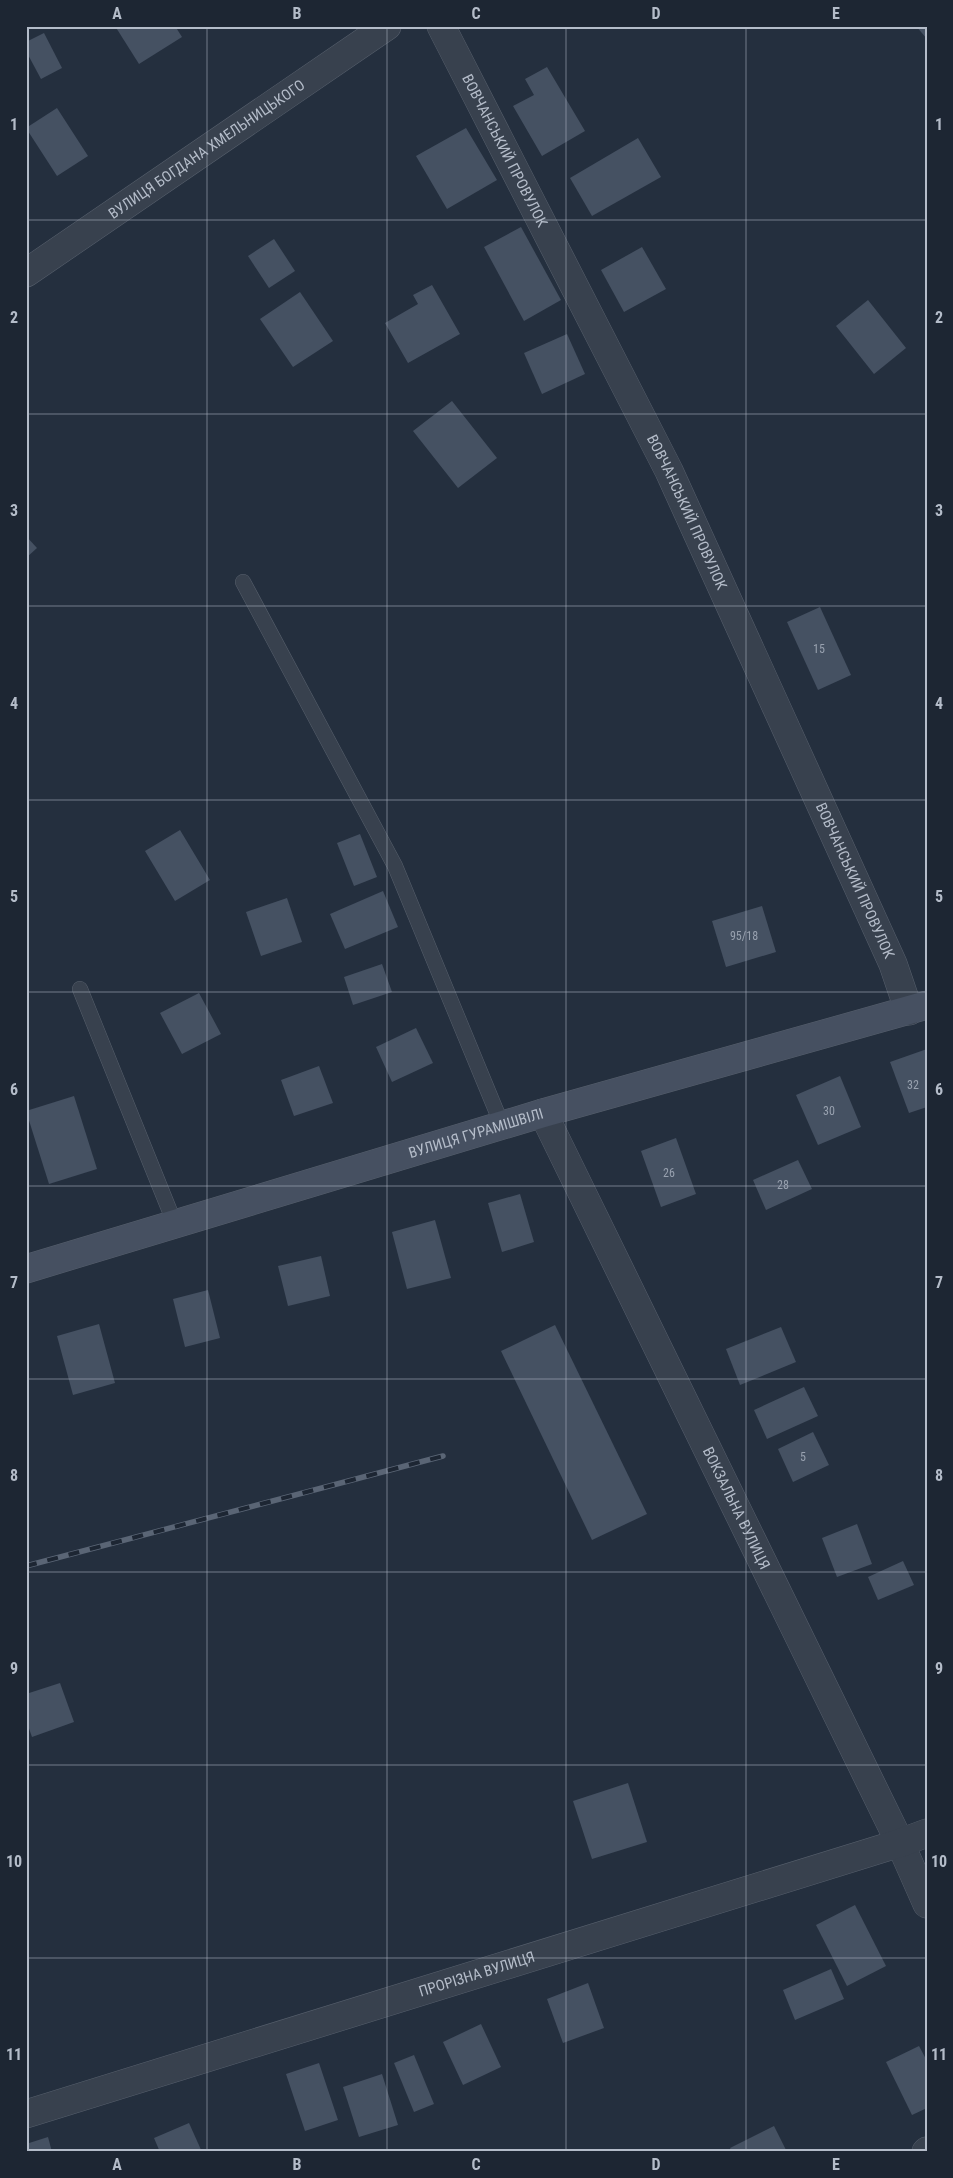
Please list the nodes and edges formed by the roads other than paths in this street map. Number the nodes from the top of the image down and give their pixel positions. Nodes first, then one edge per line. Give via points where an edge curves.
1 (388, 26) edge
2 (441, 26) edge
3 (26, 273) edge
4 (243, 582) dead end
5 (80, 990) dead end
6 (918, 1008) edge
7 (543, 1113) junction
8 (502, 1126) junction
9 (175, 1224) junction
10 (26, 1269) edge
11 (927, 1833) edge
12 (900, 1843) junction
13 (927, 1904) edge
14 (26, 2114) edge

1 - 3 street, ВУЛИЦЯ БОГДАНА ХМЕЛЬНИЦЬКОГО
2 - 6 street, ВОВЧАНСЬКИЙ ПРОВУЛОК via 669,471 893,964
4 - 8 lane via 395,866
5 - 9 lane
6 - 7 main road, ВУЛИЦЯ ГУРАМІШВІЛІ
7 - 8 main road, ВУЛИЦЯ ГУРАМІШВІЛІ
7 - 12 street, ВОКЗАЛЬНА ВУЛИЦЯ
8 - 9 main road, ВУЛИЦЯ ГУРАМІШВІЛІ
9 - 10 main road, ВУЛИЦЯ ГУРАМІШВІЛІ
11 - 12 street, ПРОРІЗНА ВУЛИЦЯ
12 - 13 street, ВОКЗАЛЬНА ВУЛИЦЯ
12 - 14 street, ПРОРІЗНА ВУЛИЦЯ

